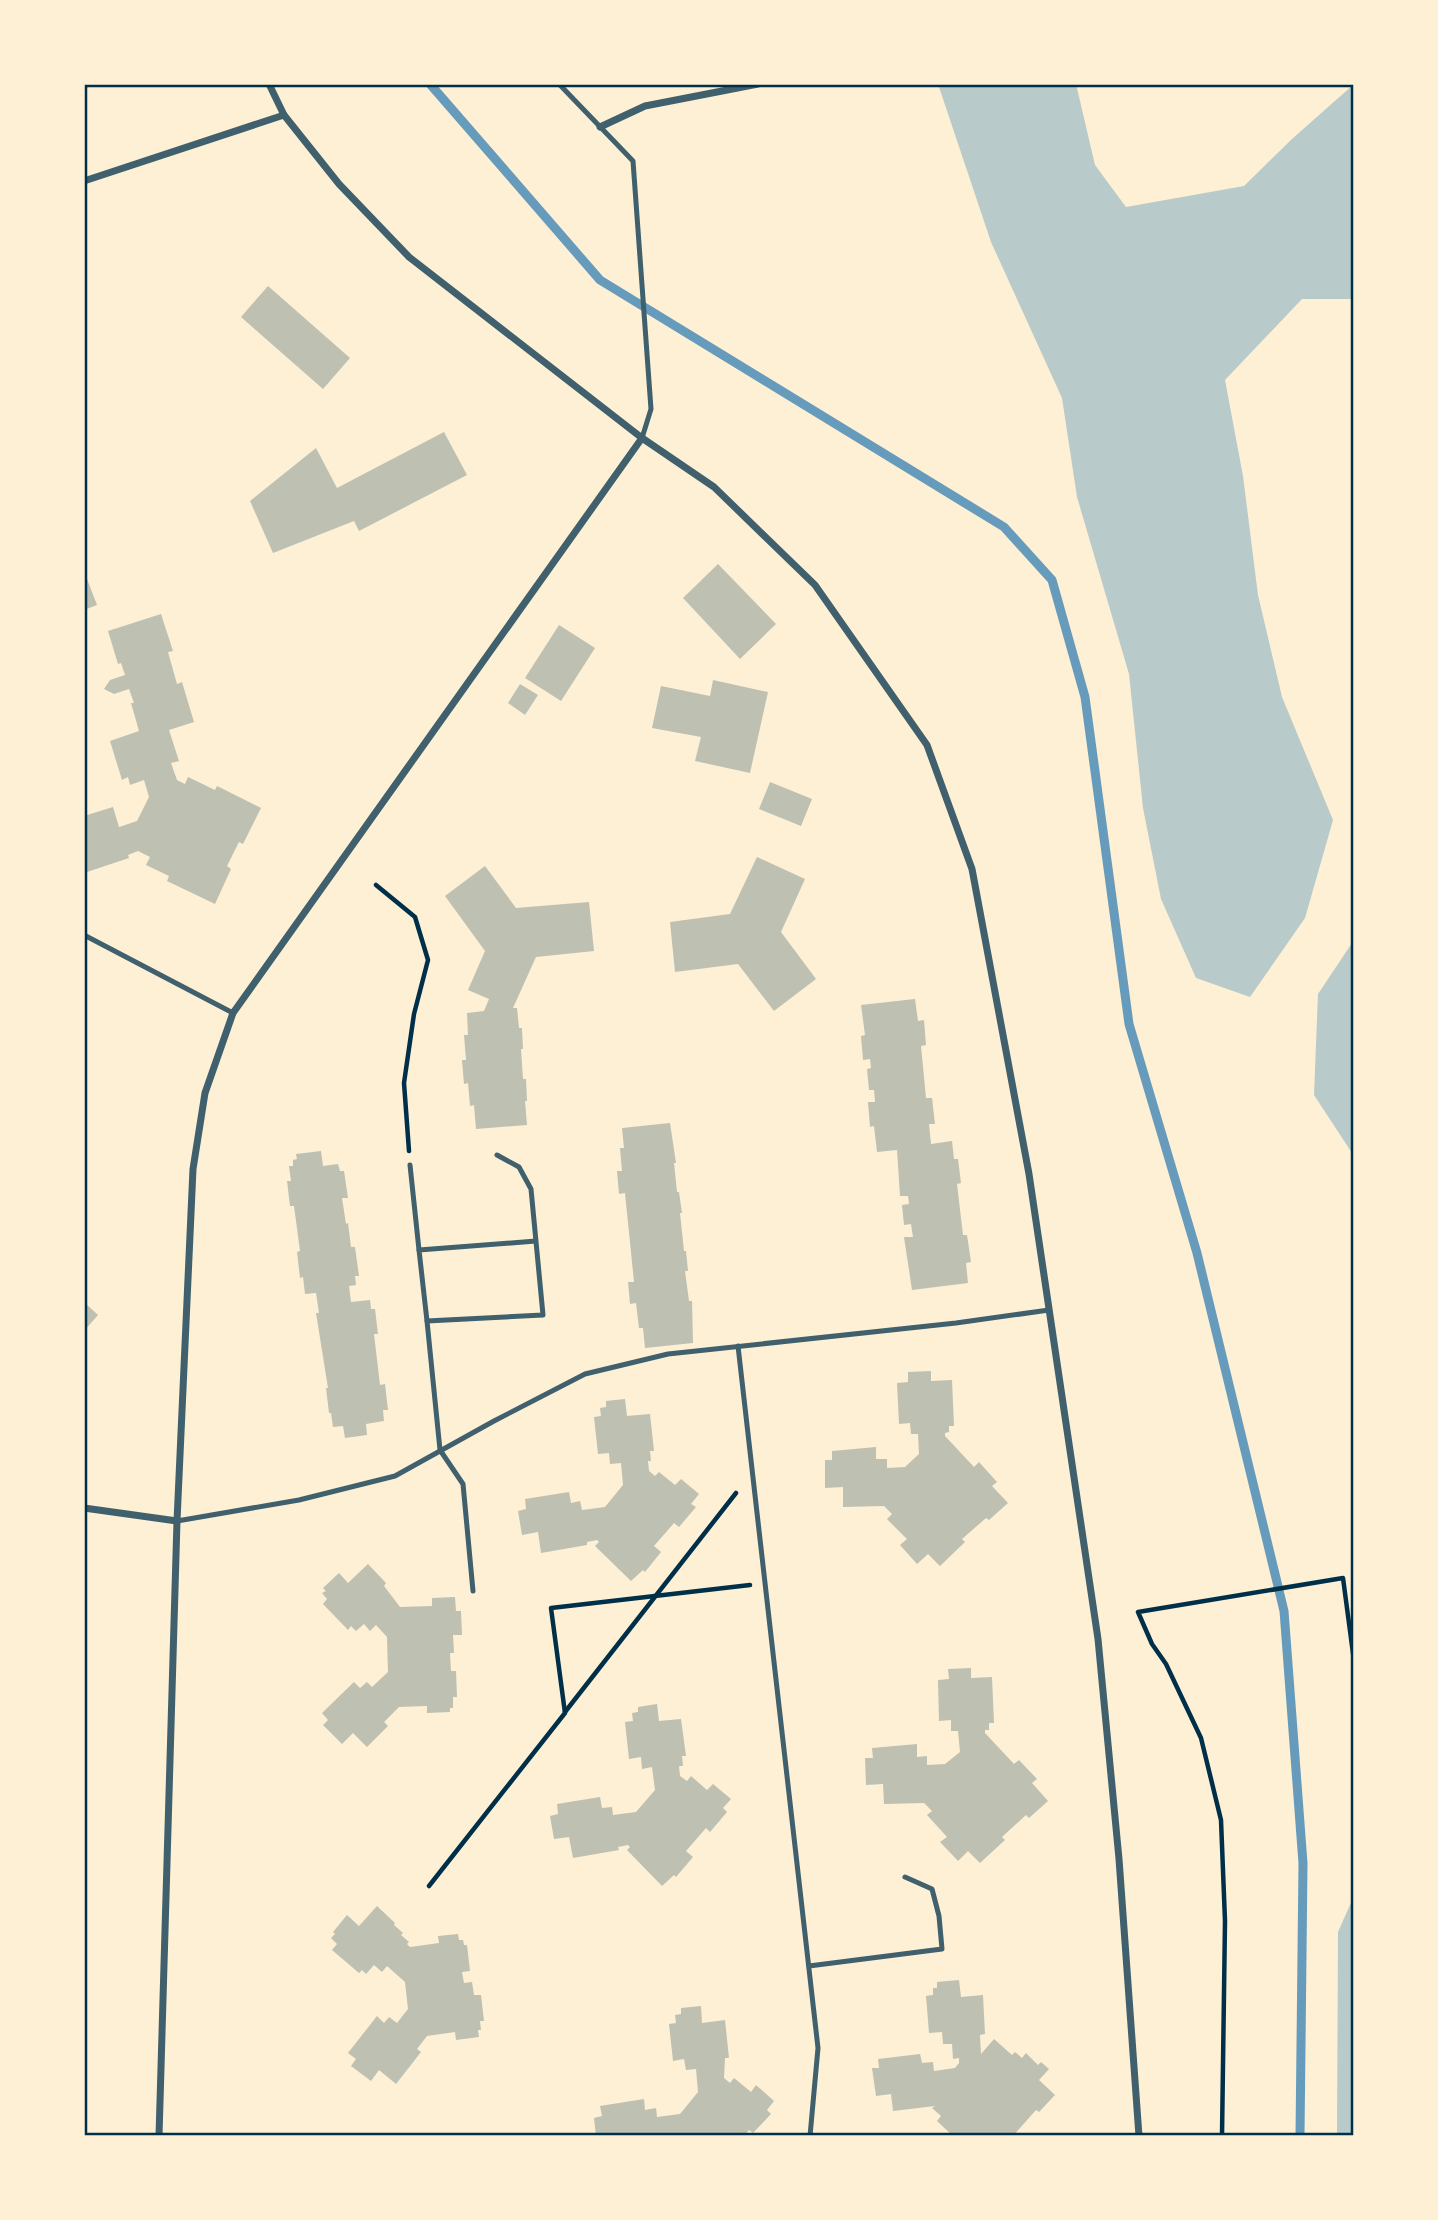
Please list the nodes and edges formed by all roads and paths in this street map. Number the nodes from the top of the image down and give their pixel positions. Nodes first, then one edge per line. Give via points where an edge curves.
1 (269, 84) edge
2 (559, 84) edge
3 (758, 84) edge
4 (284, 115) junction
5 (600, 127) junction
6 (84, 181) edge
7 (642, 438) junction
8 (376, 885) dead end
9 (84, 935) edge
10 (233, 1013) junction
11 (497, 1155) dead end
12 (410, 1165) joint
13 (536, 1241) junction
14 (419, 1250) junction
15 (1049, 1310) junction
16 (427, 1321) junction
17 (738, 1346) junction
18 (440, 1450) junction
19 (752, 1472) junction
20 (84, 1508) edge
21 (177, 1521) junction
22 (765, 1583) junction
23 (474, 1591) dead end
24 (657, 1595) junction
25 (1354, 1661) edge
26 (565, 1713) junction
27 (905, 1877) dead end
28 (429, 1886) dead end
29 (809, 1966) junction
30 (159, 2136) edge
31 (810, 2136) edge
32 (1139, 2136) edge
33 (1222, 2136) edge

1 - 4 street
2 - 5 lane
3 - 5 street via 645,106
4 - 6 street
4 - 7 street via 339,184 409,257
5 - 7 lane via 633,161 651,409
7 - 10 street
7 - 15 street via 714,487 815,584 927,745 972,869 1029,1174
8 - 12 path via 415,917 428,960 404,1083
9 - 10 lane
10 - 21 street via 205,1093 193,1169
11 - 13 lane via 519,1167 531,1189
12 - 14 lane
13 - 14 lane
13 - 16 lane via 543,1315
14 - 16 lane
15 - 17 lane
15 - 32 street via 1103,1685
16 - 18 lane
17 - 18 lane via 668,1354 584,1374
17 - 19 lane
18 - 21 lane via 395,1476 299,1500
18 - 23 lane via 463,1484
19 - 22 lane
19 - 24 path
20 - 21 street
21 - 30 street
22 - 24 path
22 - 29 lane
24 - 26 path
24 - 26 path via 551,1608
25 - 33 path via 1343,1578 1138,1612 1201,1738 1221,1819 1225,1921
26 - 28 path
27 - 29 lane via 932,1889 942,1949
29 - 31 lane via 818,2048

